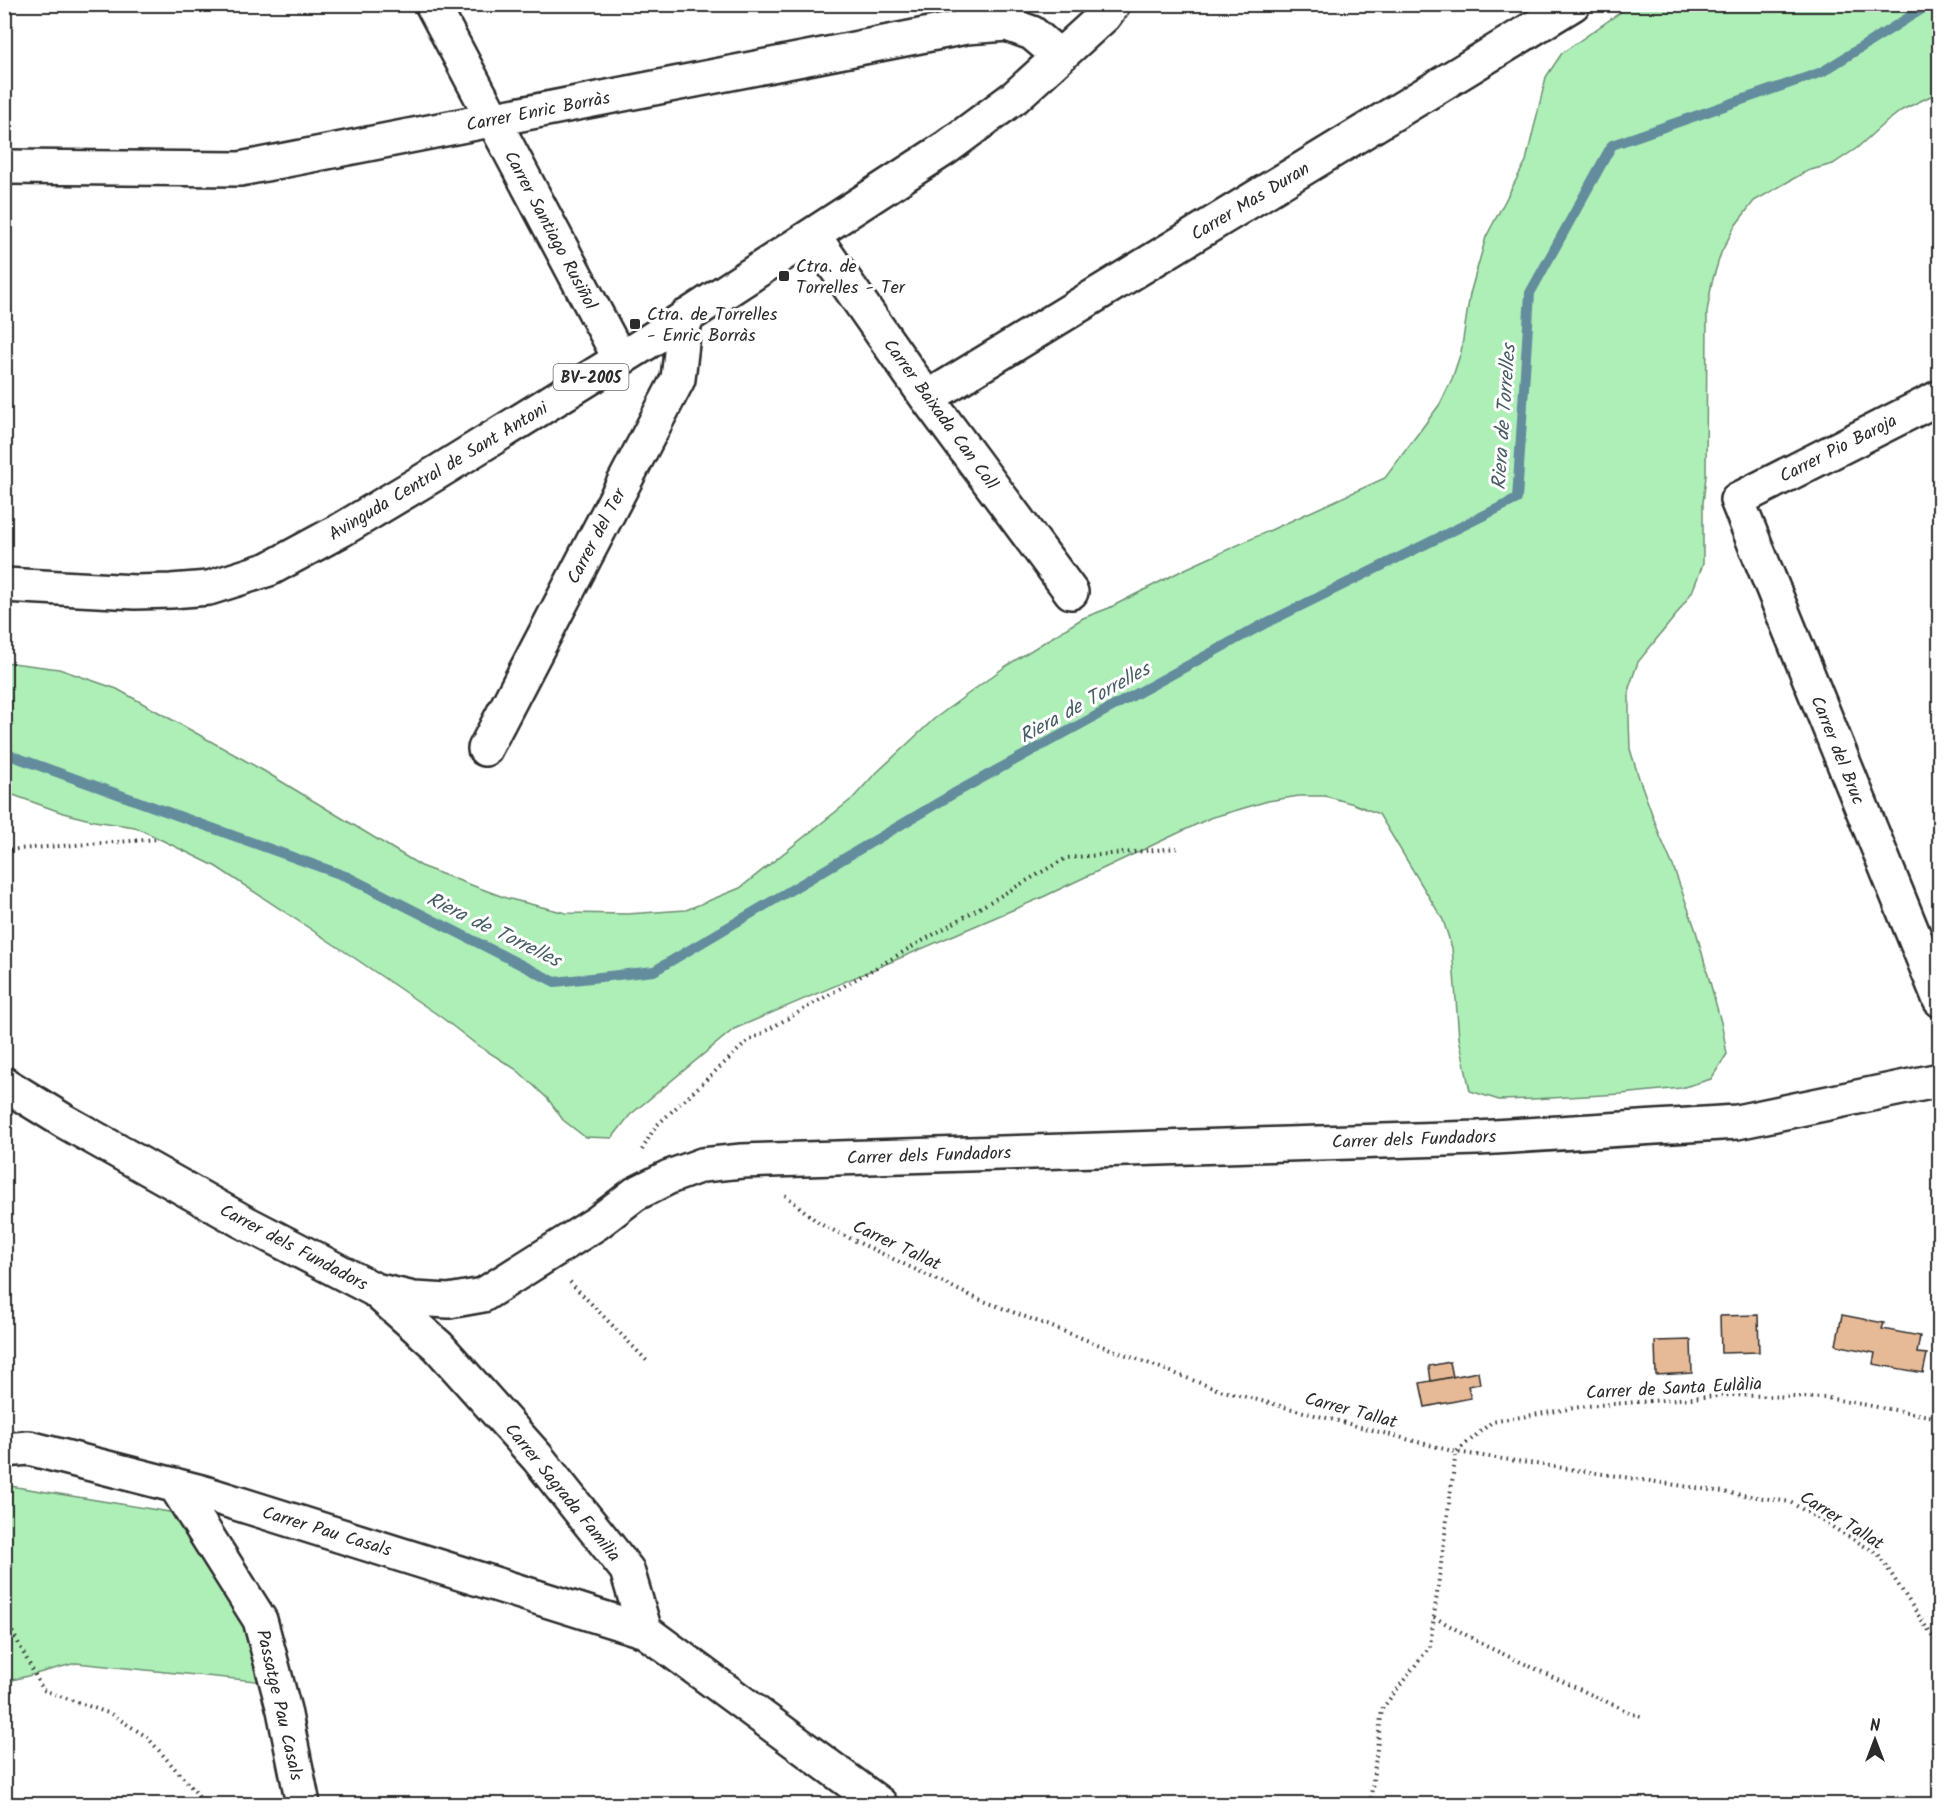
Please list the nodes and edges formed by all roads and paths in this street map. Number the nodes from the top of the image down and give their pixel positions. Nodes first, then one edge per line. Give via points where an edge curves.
1 (432, 4) edge
2 (1113, 4) edge
3 (1573, 4) edge
4 (1059, 56) junction
5 (492, 120) junction
6 (4, 167) edge
7 (813, 235) junction
8 (685, 317) junction
9 (620, 359) junction
10 (1940, 397) edge
11 (927, 398) junction
12 (1737, 500) joint
13 (4, 585) edge
14 (1071, 592) dead end
15 (485, 749) dead end
16 (159, 839) dead end
17 (1178, 848) dead end
18 (4, 850) edge
19 (1940, 999) edge
20 (1940, 1080) edge
21 (4, 1084) edge
22 (638, 1157) dead end
23 (742, 1161) junction
24 (545, 1256) junction
25 (375, 1290) junction
26 (649, 1363) dead end
27 (1940, 1418) edge
28 (4, 1450) edge
29 (1456, 1452) junction
30 (175, 1485) junction
31 (4, 1616) edge
32 (1434, 1617) junction
33 (645, 1631) junction
34 (1940, 1648) edge
35 (1644, 1719) dead end
36 (206, 1804) edge
37 (303, 1804) edge
38 (880, 1804) edge
39 (1371, 1804) edge

1 - 5 street, Carrer Santiago Rusiñol
2 - 4 street, Avinguda Central de Sant Antoni / BV-2005
3 - 11 street, Carrer Mas Duran
4 - 5 street, Carrer Enric Borràs via 1032,33 1007,24 966,27
4 - 7 street, Avinguda Central de Sant Antoni / BV-2005 via 1015,97 946,148
5 - 6 street, Carrer Enric Borràs via 240,169
5 - 9 street, Carrer Santiago Rusiñol
7 - 8 street, Avinguda Central de Sant Antoni / BV-2005
7 - 11 street, Carrer Baixada Can Coll
8 - 9 street, Avinguda Central de Sant Antoni / BV-2005
8 - 15 street, Carrer del Ter via 678,379
9 - 13 street, Avinguda Central de Sant Antoni / BV-2005 via 342,530 269,569 209,588 171,591
10 - 12 street, Carrer Pio Baroja
11 - 14 street, Carrer Baixada Can Coll
12 - 19 street, Carrer del Bruc
16 - 18 path
17 - 22 path via 1066,858 901,952 747,1042 655,1127
20 - 23 street, Carrer dels Fundadors via 1737,1122 1478,1138
21 - 25 street, Carrer dels Fundadors via 64,1122 242,1221
23 - 24 street, Carrer dels Fundadors via 702,1165 669,1177 635,1194
23 - 29 path, Carrer Tallat via 820,1224 974,1297 1216,1389
24 - 25 street, Carrer dels Fundadors via 483,1295 449,1301 414,1299
24 - 26 path
25 - 33 street, Carrer Sagrada Familia via 438,1346 537,1457 627,1570
27 - 29 path, Carrer de Santa Eulàlia via 1827,1398 1730,1395 1586,1406 1492,1422
28 - 30 street, Carrer Pau Casals via 29,1448
29 - 32 path
29 - 34 path, Carrer Tallat via 1790,1502 1878,1554
30 - 33 street, Carrer Pau Casals
30 - 37 street, Passatge Pau Casals via 260,1620
31 - 36 path via 43,1690 111,1714 147,1737
32 - 35 path via 1486,1646
32 - 39 path via 1430,1646 1382,1709
33 - 38 street

